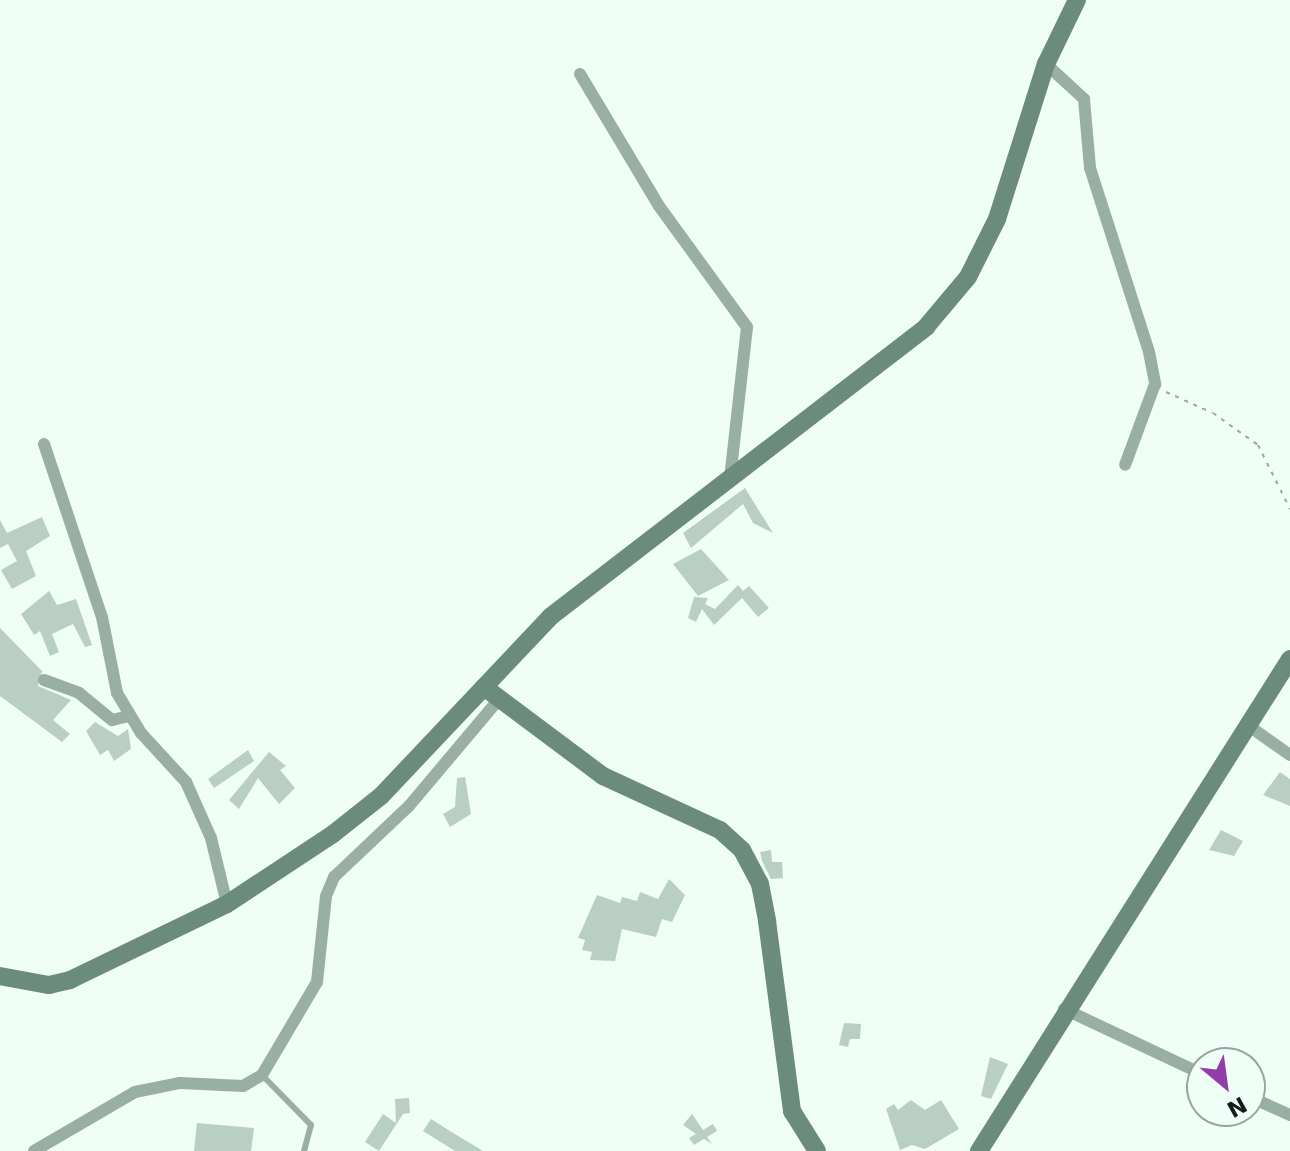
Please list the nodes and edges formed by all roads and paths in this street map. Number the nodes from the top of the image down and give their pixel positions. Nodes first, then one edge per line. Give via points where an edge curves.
1 (1077, 0) edge
2 (1046, 64) junction
3 (580, 74) dead end
4 (1155, 384) junction
5 (44, 444) dead end
6 (1125, 465) dead end
7 (730, 483) junction
8 (1290, 509) edge
9 (1290, 659) edge
10 (44, 680) dead end
11 (492, 692) junction
12 (130, 716) junction
13 (1249, 726) junction
14 (1290, 755) edge
15 (227, 904) junction
16 (0, 976) edge
17 (1064, 1009) junction
18 (1186, 1066) edge
19 (262, 1075) junction
20 (1266, 1104) edge
21 (1290, 1115) edge
22 (34, 1151) edge
23 (304, 1151) edge
24 (817, 1151) edge
25 (979, 1151) edge

1 - 2 street
2 - 4 street via 1084,99 1090,168 1118,241
2 - 7 street via 997,219 968,277 891,357
3 - 7 street via 659,206 747,327
4 - 6 street
4 - 8 path via 1240,429 1271,463
5 - 12 street via 102,617 111,675
7 - 11 street via 550,617
9 - 13 street
10 - 12 street via 79,693 112,720
11 - 15 street via 381,796
11 - 19 street via 409,806 334,877 326,896 317,982
11 - 24 street via 603,776 720,830 742,850 760,884 792,1111
12 - 15 street via 186,782 211,838
13 - 14 street
13 - 17 street
15 - 16 street via 70,980 49,985
17 - 18 street
17 - 25 street
19 - 22 street via 243,1086 180,1083 135,1092
19 - 23 lane via 311,1125
20 - 21 street

